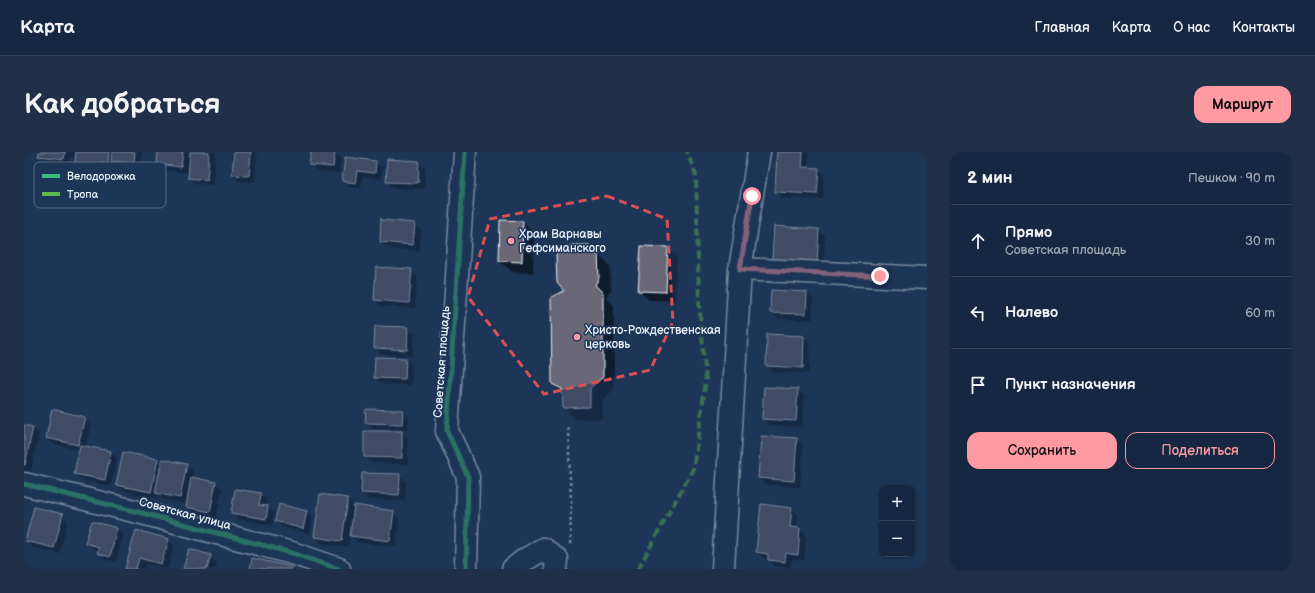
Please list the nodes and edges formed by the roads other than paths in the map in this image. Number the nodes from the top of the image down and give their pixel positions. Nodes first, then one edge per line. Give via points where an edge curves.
1 (465, 152) edge
2 (759, 152) edge
3 (740, 269) junction
4 (927, 278) edge
5 (24, 484) edge
6 (339, 569) edge
7 (466, 569) edge
8 (513, 569) edge
9 (556, 569) edge
10 (723, 569) edge

1 - 7 street, Советская площадь via 447,431 468,477
2 - 3 street
3 - 4 street
3 - 10 street
5 - 6 street, Советская улица via 292,553
8 - 9 street via 543,549 557,560

